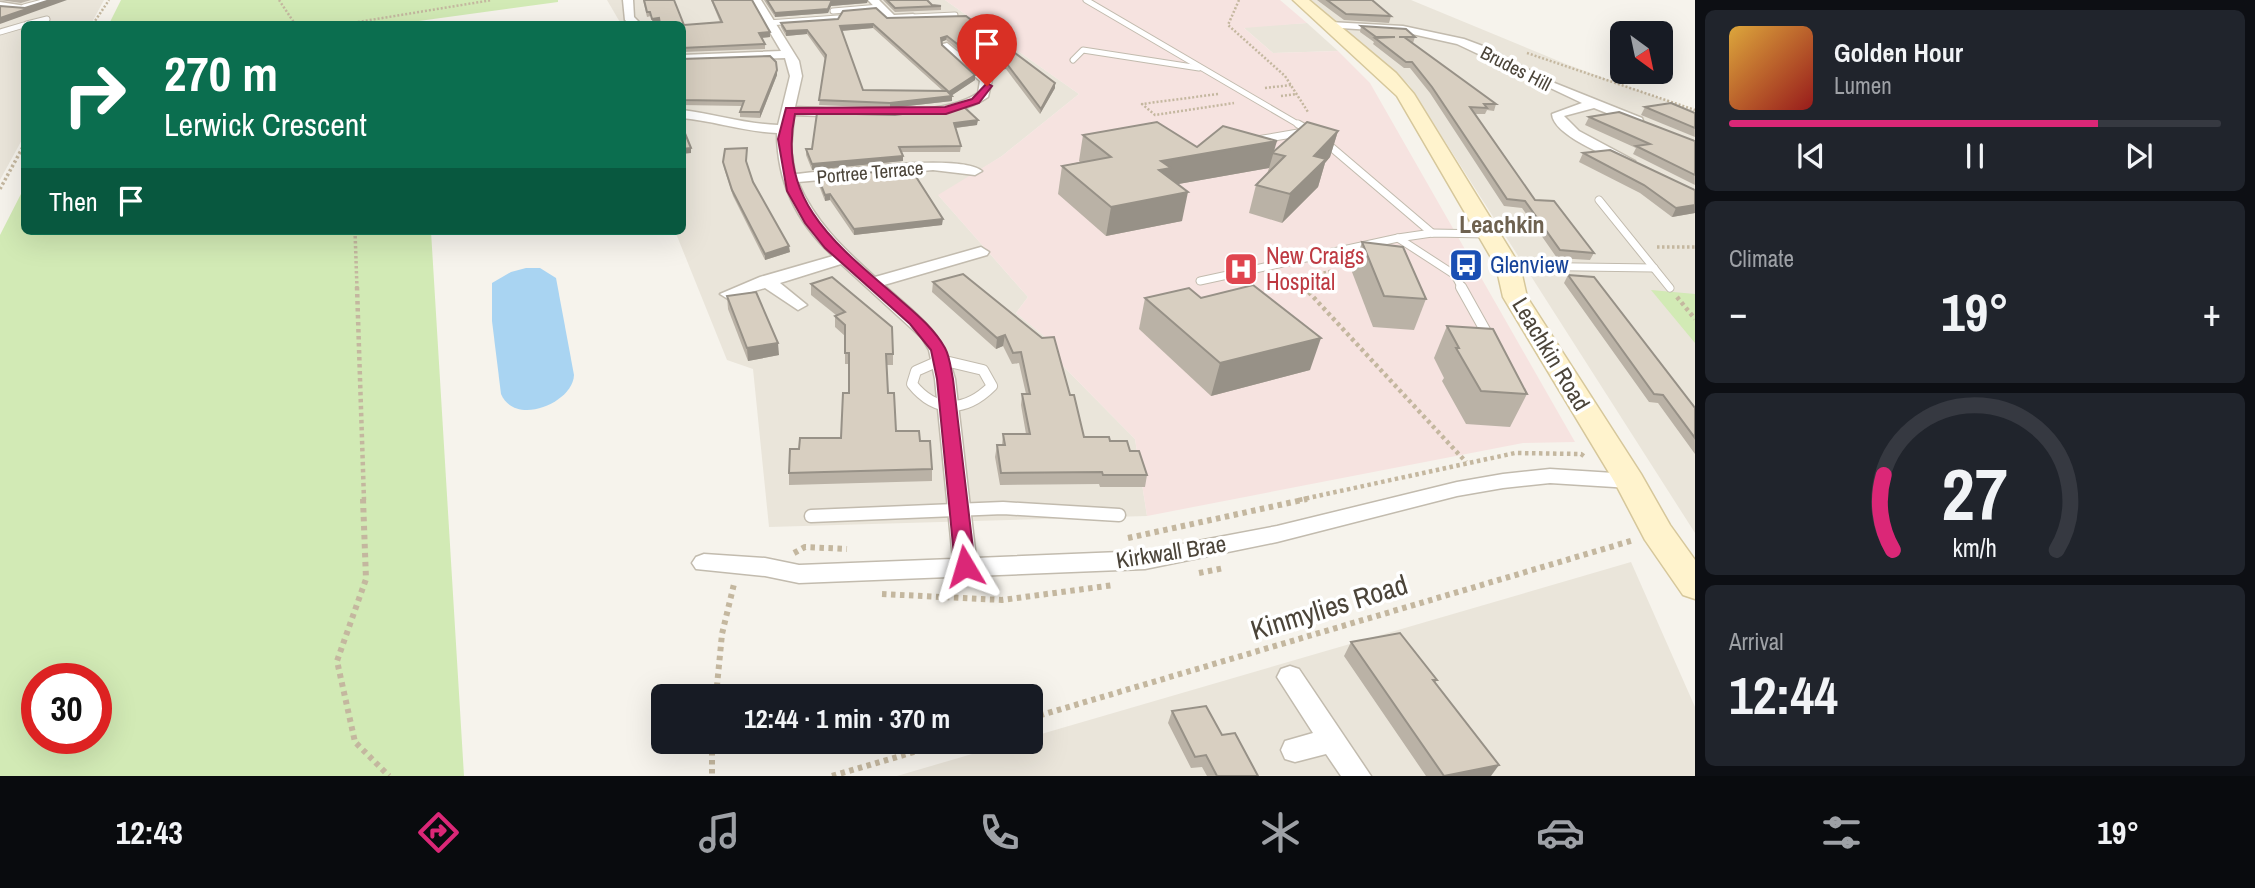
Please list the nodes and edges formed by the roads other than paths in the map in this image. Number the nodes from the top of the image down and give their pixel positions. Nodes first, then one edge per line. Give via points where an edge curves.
1 (50, 0) edge
2 (628, 0) edge
3 (756, 0) edge
4 (1086, 0) edge
5 (1300, 0) edge
6 (876, 4) edge
7 (0, 5) edge
8 (12, 6) junction
9 (25, 7) joint
10 (0, 10) edge
11 (833, 11) edge
12 (955, 15) edge
13 (913, 17) joint
14 (838, 18) edge
15 (891, 18) junction
16 (47, 19) dead end
17 (40, 21) edge
18 (632, 21) edge
19 (768, 23) junction
20 (876, 25) edge
21 (1329, 25) junction
22 (21, 27) edge
23 (0, 33) edge
24 (947, 46) edge
25 (790, 54) junction
26 (959, 57) junction
27 (686, 58) edge
28 (936, 60) edge
29 (1073, 60) dead end
30 (1203, 68) junction
31 (1594, 104) junction
32 (790, 110) junction
33 (686, 114) edge
34 (737, 126) junction
35 (1651, 127) edge
36 (784, 129) junction
37 (1311, 131) junction
38 (717, 136) dead end
39 (1256, 148) edge
40 (1647, 170) edge
41 (975, 171) dead end
42 (789, 180) junction
43 (1599, 200) dead end
44 (1432, 233) junction
45 (1489, 234) junction
46 (1398, 238) junction
47 (927, 249) dead end
48 (981, 252) dead end
49 (843, 258) junction
50 (942, 261) junction
51 (1508, 266) junction
52 (1654, 268) junction
53 (766, 281) junction
54 (1200, 281) dead end
55 (872, 283) junction
56 (1670, 288) road end
57 (728, 294) edge
58 (799, 305) dead end
59 (1497, 352) edge
60 (941, 360) junction
61 (948, 409) junction
62 (1621, 481) junction
63 (958, 508) junction
64 (1119, 515) dead end
65 (811, 516) dead end
66 (704, 564) dead end
67 (965, 566) junction
68 (1695, 586) edge
69 (1290, 677) dead end
70 (1334, 740) junction
71 (1295, 750) dead end
72 (1357, 776) edge

1 - 9 lane
2 - 18 street
3 - 19 street
4 - 30 lane
5 - 21 street, Leachkin Road
6 - 11 lane
6 - 15 street
7 - 8 street
8 - 9 street
8 - 10 street
12 - 13 lane
13 - 15 street
14 - 19 lane
15 - 20 street
16 - 17 lane
19 - 25 street
21 - 31 street, Brudes Hill via 1403,29 1460,41
21 - 45 street, Leachkin Road via 1405,94
22 - 23 lane
24 - 26 street
25 - 27 street
25 - 32 street via 796,76
26 - 28 street
26 - 32 street via 987,86 975,101 961,107 925,113
29 - 30 lane via 1083,50
30 - 37 lane
31 - 35 street, Brudes Hill
31 - 40 street via 1565,110 1558,119 1574,134
32 - 36 street
33 - 34 street
34 - 36 street
34 - 38 street
36 - 42 street
37 - 39 lane via 1247,142
37 - 44 lane
41 - 42 street, Portree Terrace via 948,174 919,167
42 - 49 street via 801,207
43 - 52 lane
44 - 45 lane
44 - 46 lane
45 - 51 street, Leachkin Road
46 - 54 lane
46 - 59 lane via 1455,275 1486,340
47 - 50 street
48 - 50 street
49 - 53 street
49 - 55 street
50 - 55 street
51 - 52 lane
51 - 62 street, Leachkin Road via 1515,297
52 - 56 lane
53 - 57 street
53 - 58 street
55 - 60 street via 929,335
60 - 61 street
60 - 61 lane via 916,371 912,384 921,398
60 - 61 lane via 983,370 992,386 979,402
61 - 63 street
62 - 67 street, Kirkwall Brae via 1550,476 1503,481 1144,560
62 - 68 street, Leachkin Road
63 - 64 lane
63 - 65 lane
63 - 67 street
66 - 67 street, Kirkwall Brae via 799,574
69 - 70 street
70 - 71 street
70 - 72 street

